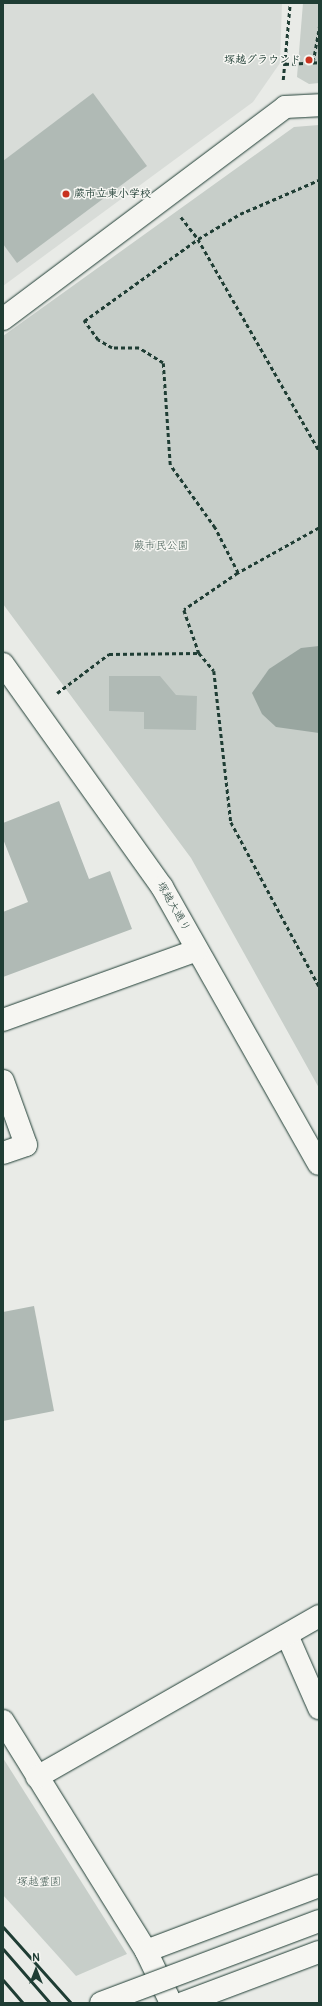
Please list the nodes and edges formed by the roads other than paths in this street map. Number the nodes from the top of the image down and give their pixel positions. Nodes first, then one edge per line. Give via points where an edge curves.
1 (319, 105) edge
2 (3, 319) edge
3 (3, 664) edge
4 (197, 950) junction
5 (3, 1020) edge
6 (3, 1082) edge
7 (3, 1153) edge
8 (319, 1164) edge
9 (319, 1616) edge
10 (287, 1635) junction
11 (319, 1708) edge
12 (3, 1721) edge
13 (37, 1777) junction
14 (319, 1886) edge
15 (319, 1921) edge
16 (146, 1951) junction
17 (319, 1952) edge
18 (101, 2003) edge
19 (171, 2003) edge
20 (183, 2003) edge

1 - 2 street via 285,107
3 - 4 street, 塚越大通り via 162,886
4 - 5 street
4 - 8 street, 塚越大通り
6 - 7 street via 26,1145
9 - 10 street
10 - 11 street
10 - 13 street
12 - 13 street
13 - 16 street
14 - 16 street
15 - 18 street, bridge
16 - 19 street
17 - 20 street

